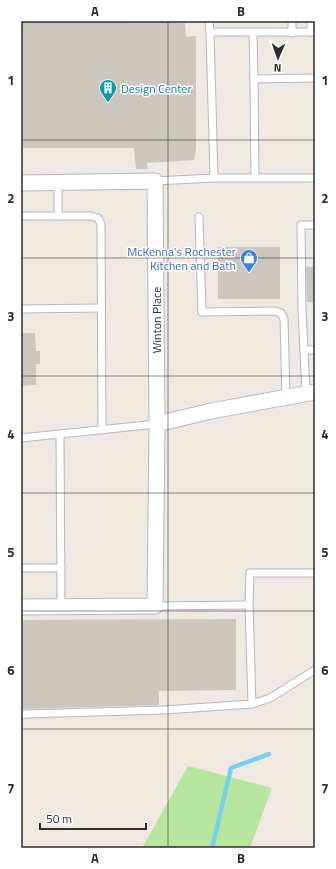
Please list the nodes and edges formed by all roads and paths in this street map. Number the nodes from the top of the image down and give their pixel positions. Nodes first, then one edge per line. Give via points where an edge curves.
1 (210, 21) edge
2 (292, 21) edge
3 (311, 21) edge
4 (210, 32) junction
5 (313, 32) edge
6 (253, 33) junction
7 (292, 33) junction
8 (315, 78) edge
9 (254, 79) junction
10 (214, 178) junction
11 (255, 178) junction
12 (315, 178) edge
13 (58, 182) junction
14 (155, 182) junction
15 (21, 183) edge
16 (21, 216) edge
17 (58, 216) junction
18 (199, 217) dead end
19 (315, 225) edge
20 (101, 308) junction
21 (21, 309) edge
22 (304, 350) junction
23 (315, 350) edge
24 (311, 393) edge
25 (286, 397) junction
26 (157, 424) junction
27 (102, 430) junction
28 (60, 434) junction
29 (21, 438) edge
30 (21, 568) edge
31 (61, 568) junction
32 (315, 573) edge
33 (249, 605) junction
34 (61, 606) junction
35 (155, 606) junction
36 (21, 607) edge
37 (315, 670) edge
38 (252, 704) junction
39 (21, 715) edge

1 - 4 lane
2 - 7 lane
3 - 5 lane
4 - 6 lane
4 - 10 lane
5 - 7 lane
6 - 7 lane
6 - 9 lane
8 - 9 lane
9 - 11 lane
10 - 11 lane
10 - 14 lane
11 - 12 lane
13 - 14 street
13 - 15 street
13 - 17 lane
14 - 26 street, Winton Place
16 - 17 lane
17 - 20 lane via 91,216 98,218 101,224
18 - 25 lane via 202,312 281,312 284,318
19 - 22 lane via 301,225
20 - 21 lane
20 - 27 lane
22 - 23 lane
22 - 24 lane
24 - 25 street
25 - 26 street via 211,410
26 - 27 lane
26 - 35 street, Winton Place
27 - 28 lane
28 - 29 lane
28 - 31 lane
30 - 31 lane
31 - 34 lane
32 - 33 lane via 250,574
33 - 35 lane
33 - 38 lane
34 - 35 street
34 - 36 street
37 - 38 lane via 270,698
38 - 39 lane

